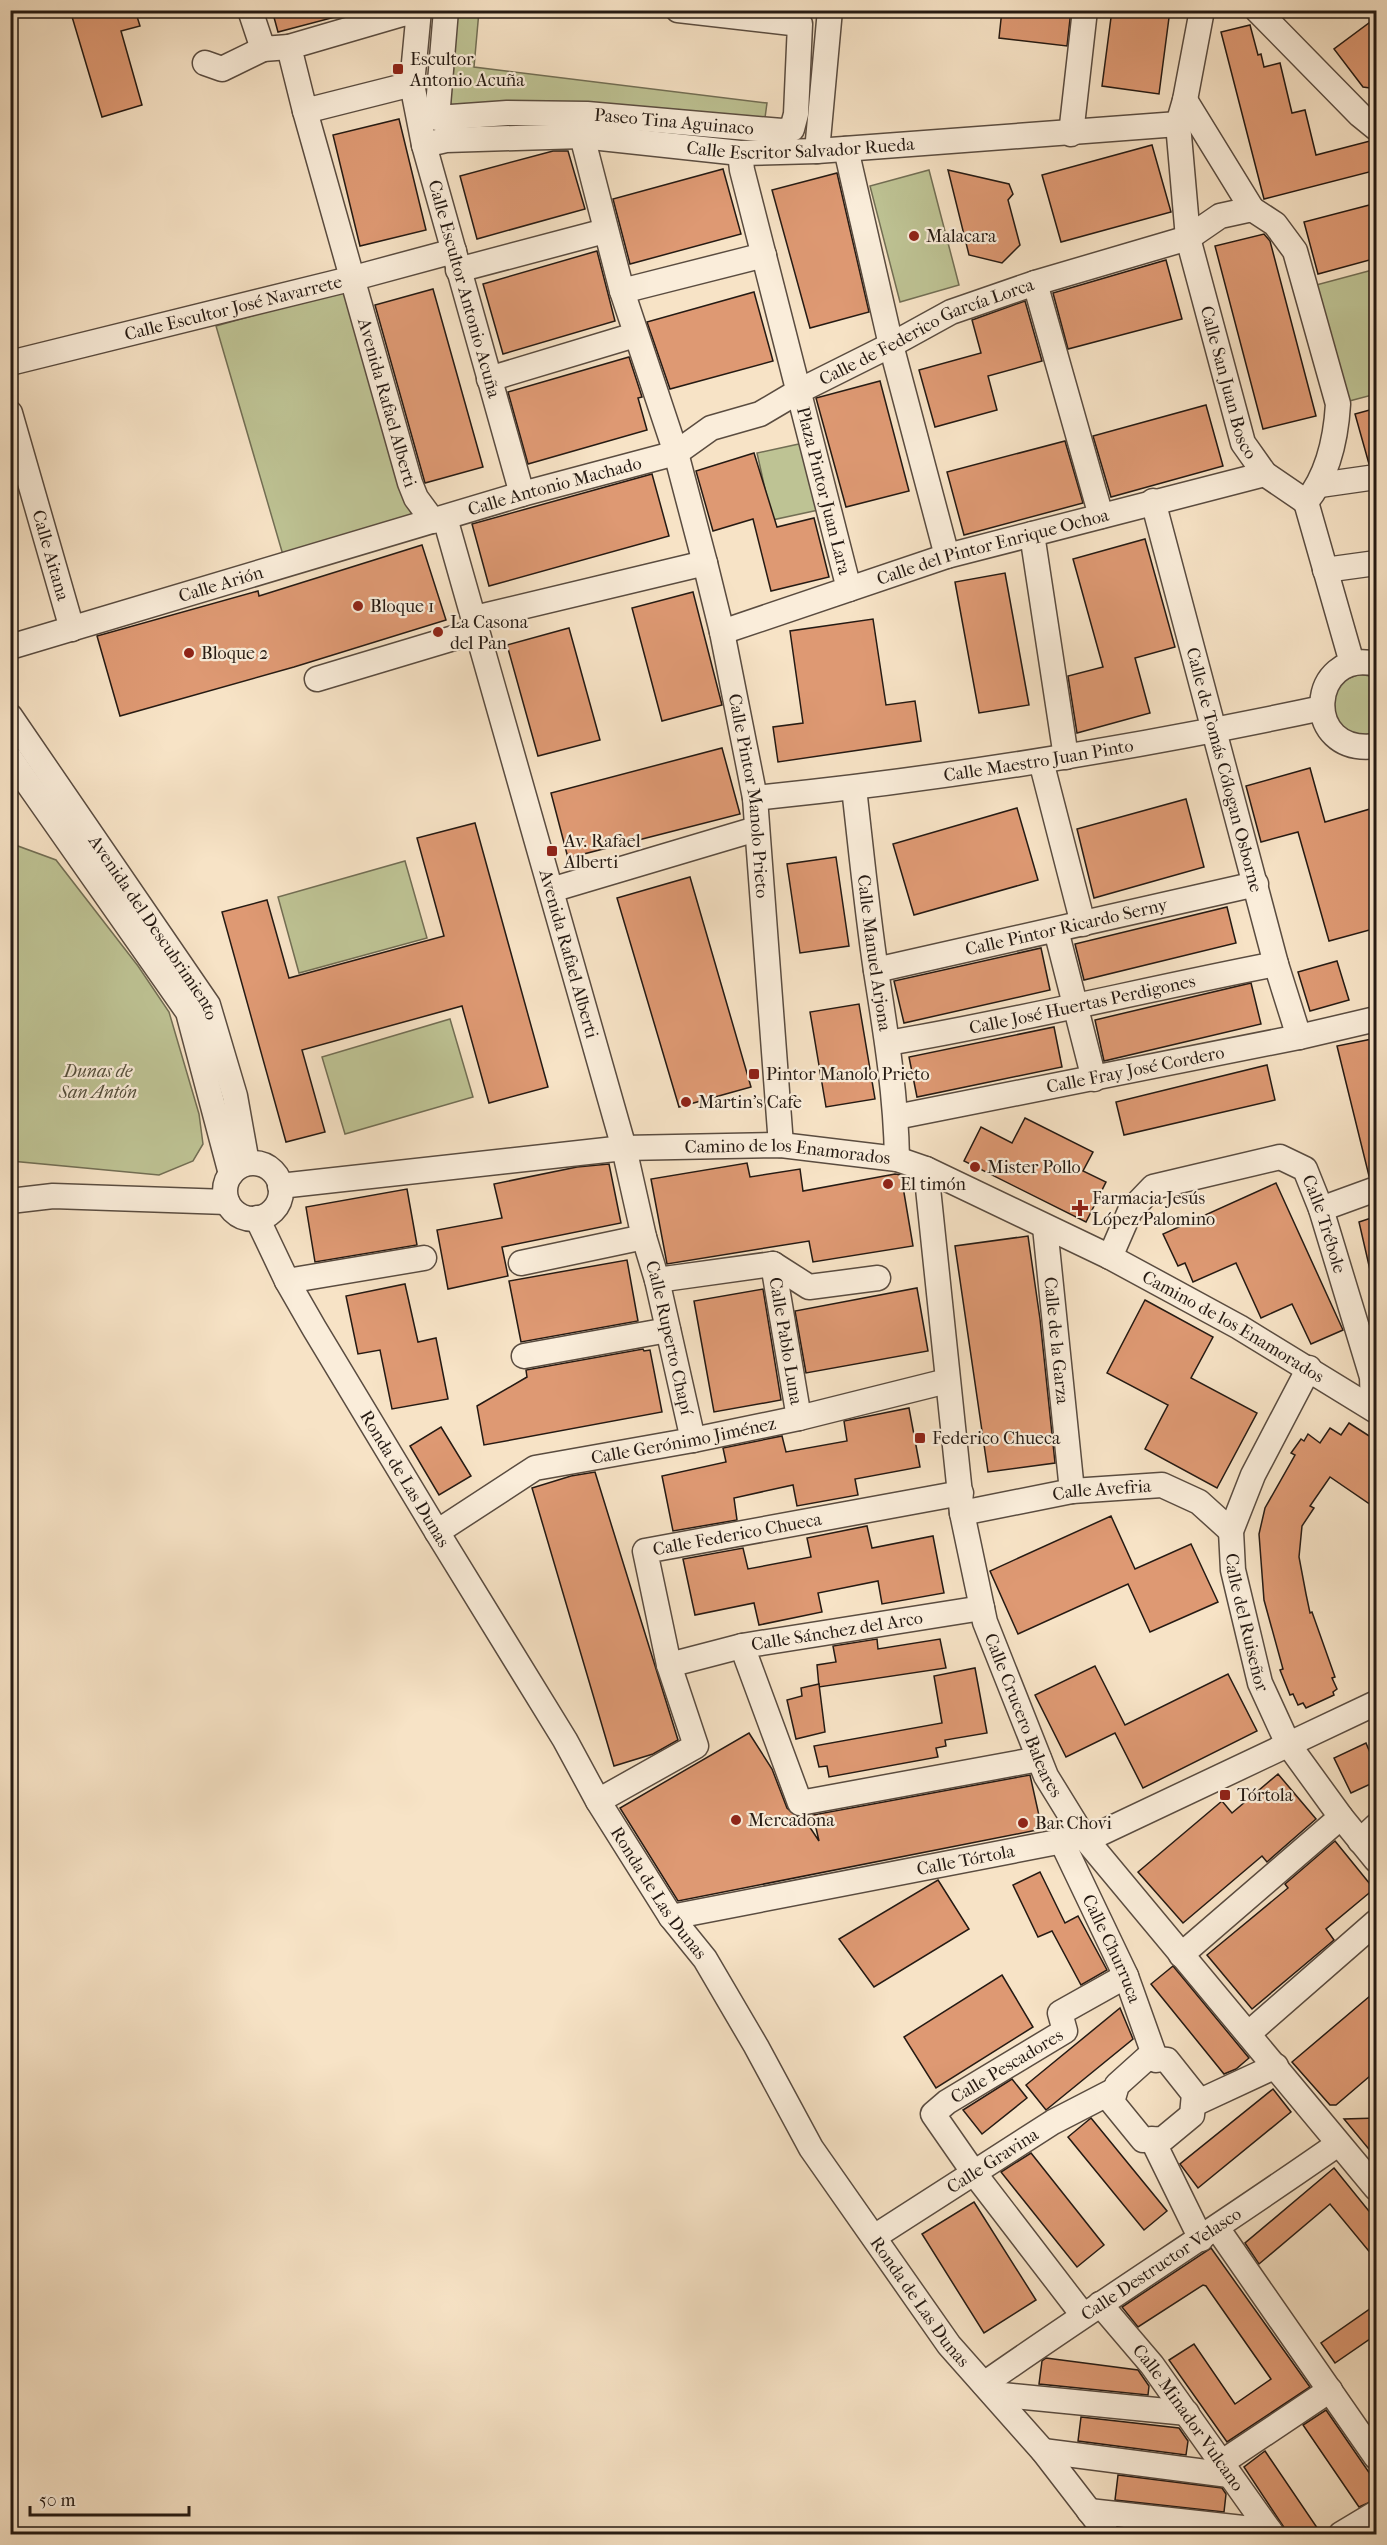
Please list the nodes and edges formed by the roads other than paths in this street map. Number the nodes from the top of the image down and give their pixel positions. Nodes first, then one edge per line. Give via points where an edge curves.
1 (250, 10) edge
2 (446, 10) edge
3 (678, 10) edge
4 (830, 10) edge
5 (1085, 10) edge
6 (1202, 10) edge
7 (1257, 10) edge
8 (419, 11) edge
9 (289, 47) junction
10 (262, 49) junction
11 (205, 63) dead end
12 (412, 84) junction
13 (1185, 100) junction
14 (305, 111) junction
15 (1178, 124) junction
16 (1377, 128) edge
17 (1071, 134) junction
18 (582, 136) junction
19 (424, 145) junction
20 (846, 149) junction
21 (817, 151) junction
22 (740, 153) junction
23 (1252, 209) junction
24 (605, 231) junction
25 (1188, 238) junction
26 (764, 255) junction
27 (456, 261) junction
28 (354, 278) junction
29 (1035, 283) junction
30 (622, 291) junction
31 (635, 335) junction
32 (891, 345) junction
33 (10, 363) edge
34 (489, 379) junction
35 (799, 391) junction
36 (10, 413) edge
37 (676, 453) junction
38 (1265, 474) junction
39 (1377, 477) edge
40 (522, 494) junction
41 (1313, 494) junction
42 (1153, 501) junction
43 (1101, 516) junction
44 (439, 519) junction
45 (1032, 534) junction
46 (947, 556) junction
47 (1377, 562) edge
48 (705, 563) junction
49 (1325, 570) junction
50 (849, 589) junction
51 (476, 625) junction
52 (72, 629) junction
53 (722, 632) junction
54 (10, 647) edge
55 (1352, 663) junction
56 (1377, 664) edge
57 (317, 679) dead end
58 (1322, 708) junction
59 (10, 716) edge
60 (1215, 731) junction
61 (1376, 747) edge
62 (1066, 757) junction
63 (10, 758) edge
64 (1041, 761) junction
65 (854, 788) junction
66 (755, 798) junction
67 (756, 829) junction
68 (1256, 884) junction
69 (551, 890) junction
70 (1083, 924) junction
71 (1056, 930) junction
72 (1276, 964) junction
73 (876, 970) junction
74 (1075, 1006) junction
75 (1377, 1019) edge
76 (1299, 1037) junction
77 (888, 1043) junction
78 (1094, 1078) junction
79 (896, 1117) junction
80 (781, 1145) junction
81 (624, 1148) junction
82 (897, 1159) junction
83 (239, 1168) junction
84 (926, 1169) junction
85 (280, 1186) junction
86 (1377, 1189) edge
87 (10, 1201) edge
88 (227, 1202) junction
89 (1321, 1209) junction
90 (257, 1218) junction
91 (1046, 1227) junction
92 (644, 1237) junction
93 (1110, 1257) junction
94 (424, 1258) dead end
95 (521, 1263) dead end
96 (773, 1264) junction
97 (878, 1278) dead end
98 (657, 1280) junction
99 (287, 1281) junction
100 (668, 1330) junction
101 (524, 1356) dead end
102 (1309, 1368) junction
103 (947, 1381) junction
104 (1375, 1409) edge
105 (799, 1418) junction
106 (693, 1440) junction
107 (1072, 1491) junction
108 (962, 1503) junction
109 (1231, 1531) junction
110 (437, 1532) junction
111 (982, 1608) junction
112 (742, 1646) junction
113 (669, 1665) junction
114 (1377, 1703) edge
115 (1288, 1744) junction
116 (1039, 1759) junction
117 (598, 1801) junction
118 (1341, 1817) junction
119 (1368, 1833) edge
120 (1072, 1838) junction
121 (1377, 1860) edge
122 (671, 1917) junction
123 (1377, 1922) edge
124 (1180, 1955) junction
125 (1126, 1976) junction
126 (1249, 2033) junction
127 (1156, 2060) junction
128 (1276, 2066) junction
129 (1115, 2090) junction
130 (1194, 2104) junction
131 (933, 2114) joint
132 (1152, 2139) junction
133 (1338, 2144) junction
134 (974, 2173) junction
135 (1377, 2188) edge
136 (1209, 2234) junction
137 (874, 2237) junction
138 (1091, 2309) junction
139 (989, 2389) junction
140 (1330, 2390) junction
141 (1187, 2413) junction
142 (1043, 2451) junction
143 (1377, 2457) edge
144 (1225, 2469) junction
145 (1089, 2511) junction
146 (1377, 2513) edge
147 (1271, 2533) edge
148 (1107, 2535) edge
149 (1341, 2535) edge

1 - 10 street
2 - 3 street, Paseo Tina Aguinaco via 437,118 507,113 587,114 792,129 800,24
4 - 21 street
5 - 17 street
6 - 13 street
7 - 16 street
8 - 9 street
8 - 12 street, Calle Escultor Antonio Acuña
9 - 10 street
9 - 14 street, Avenida Rafael Alberti
10 - 11 street via 222,69
12 - 14 street
12 - 19 street, Calle Escultor Antonio Acuña
13 - 15 street
13 - 23 street
14 - 28 street, Avenida Rafael Alberti
15 - 17 street, Calle Escritor Salvador Rueda
15 - 25 street, Calle San Juan Bosco
17 - 20 street, Calle Escritor Salvador Rueda
18 - 19 street, Calle Escritor Salvador Rueda via 446,140
18 - 22 street, Calle Escritor Salvador Rueda
18 - 24 street, Calle Pintor Manolo Prieto
19 - 27 street, Calle Escultor Antonio Acuña
20 - 21 street, Calle Escritor Salvador Rueda
20 - 32 street
21 - 22 street, Calle Escritor Salvador Rueda
22 - 26 street, Plaza Pintor Juan Lara
23 - 25 street, Calle de Federico García Lorca via 1220,216
23 - 41 street via 1275,224 1295,251 1338,404 1336,429
24 - 27 street, Calle Escultor José Navarrete
24 - 30 street, Calle Pintor Manolo Prieto
25 - 29 street, Calle de Federico García Lorca
25 - 38 street, Calle San Juan Bosco via 1243,443
26 - 30 street
26 - 35 street, Plaza Pintor Juan Lara
27 - 28 street, Calle Escultor José Navarrete
27 - 34 street, Calle Escultor Antonio Acuña
28 - 33 street, Calle Escultor José Navarrete
28 - 44 street, Avenida Rafael Alberti via 410,483 416,498
29 - 32 street, Calle de Federico García Lorca via 951,312
29 - 43 street
30 - 31 street, Calle Pintor Manolo Prieto
31 - 34 street
31 - 37 street, Calle Pintor Manolo Prieto
32 - 35 street, Calle de Federico García Lorca
32 - 46 street
34 - 40 street, Calle Escultor Antonio Acuña
35 - 37 street, Calle de Federico García Lorca via 760,414 711,428
35 - 50 street, Plaza Pintor Juan Lara
36 - 52 street, Calle Aitana
37 - 40 street, Calle Antonio Machado
37 - 48 street, Calle Pintor Manolo Prieto
38 - 41 street, Calle San Juan Bosco
38 - 42 street, Calle del Pintor Enrique Ochoa
39 - 41 street
40 - 44 street, Calle Antonio Machado
41 - 49 street
42 - 43 street, Calle del Pintor Enrique Ochoa
42 - 60 street, Calle de Tomás Cólogan Osborne
43 - 45 street, Calle del Pintor Enrique Ochoa
44 - 51 street, Avenida Rafael Alberti
44 - 52 street, Calle Arión
45 - 46 street, Calle del Pintor Enrique Ochoa
45 - 62 street
46 - 50 street, Calle del Pintor Enrique Ochoa
47 - 49 street
48 - 51 street
48 - 53 street, Calle Pintor Manolo Prieto
49 - 55 street
50 - 53 street, Calle del Pintor Enrique Ochoa
51 - 57 street
51 - 69 street, Avenida Rafael Alberti
52 - 54 street, Calle Arión
53 - 66 street, Calle Pintor Manolo Prieto
55 - 56 street
55 - 58 street via 1329,680
58 - 60 street, Calle Maestro Juan Pinto
58 - 61 street via 1334,735 1347,744
59 - 83 street, Avenida del Descubrimiento via 208,1005 235,1096
60 - 62 street, Calle Maestro Juan Pinto
60 - 68 street, Calle de Tomás Cólogan Osborne
62 - 64 street, Calle Maestro Juan Pinto
63 - 83 street, Avenida del Descubrimiento via 188,1012
64 - 65 street, Calle Maestro Juan Pinto
64 - 70 street
65 - 66 street, Calle Maestro Juan Pinto
65 - 73 street, Calle Manuel Arjona
66 - 67 street, Calle Pintor Manolo Prieto
67 - 69 street
67 - 80 street, Calle Pintor Manolo Prieto
68 - 70 street, Calle Pintor Ricardo Serny
68 - 72 street, Calle de Tomás Cólogan Osborne
69 - 81 street, Avenida Rafael Alberti
70 - 71 street, Calle Pintor Ricardo Serny
71 - 73 street, Calle Pintor Ricardo Serny
71 - 74 street
72 - 74 street, Calle José Huertas Perdigones
72 - 76 street, Calle de Tomás Cólogan Osborne
73 - 77 street, Calle Manuel Arjona
74 - 77 street, Calle José Huertas Perdigones
74 - 78 street
75 - 76 street, Calle Fray José Cordero
76 - 78 street, Calle Fray José Cordero
77 - 79 street, Calle Manuel Arjona
78 - 79 street, Calle Fray José Cordero
79 - 82 street, Calle Manuel Arjona
80 - 81 street, Camino de los Enamorados
80 - 82 street, Camino de los Enamorados
81 - 85 street, Camino de los Enamorados
81 - 92 street, Avenida Rafael Alberti
82 - 84 street, Camino de los Enamorados
83 - 85 street via 256,1163 272,1171
83 - 88 street via 225,1187
84 - 91 street, Camino de los Enamorados
84 - 103 street, Calle Crucero Baleares
85 - 90 street via 272,1211
86 - 89 street
87 - 88 street via 53,1196
88 - 90 street via 239,1215
89 - 93 street, Calle Trébole via 1305,1169 1280,1157 1154,1187 1130,1211
89 - 104 street, Calle Trébole via 1372,1377
90 - 99 street, Ronda de Las Dunas
91 - 93 street, Camino de los Enamorados
91 - 107 street, Calle de la Garza
92 - 95 street
92 - 98 street, Calle Ruperto Chapí
93 - 102 street, Camino de los Enamorados
94 - 99 street
96 - 97 street via 809,1287
96 - 98 street
96 - 105 street, Calle Pablo Luna
98 - 100 street, Calle Ruperto Chapí
99 - 110 street, Ronda de Las Dunas
100 - 101 street
100 - 106 street, Calle Ruperto Chapí
102 - 104 street, Camino de los Enamorados
102 - 109 street, Calle del Ruiseñor via 1253,1475
103 - 105 street, Calle Gerónimo Jiménez
103 - 108 street, Calle Crucero Baleares
105 - 106 street, Calle Gerónimo Jiménez
106 - 110 street, Calle Gerónimo Jiménez via 535,1468
107 - 108 street, Calle Avefria
107 - 109 street, Calle Avefria via 1162,1485 1199,1502
108 - 111 street, Calle Crucero Baleares
108 - 113 street, Calle Federico Chueca via 645,1551
109 - 115 street, Calle del Ruiseñor via 1233,1570 1260,1683
110 - 117 street, Ronda de Las Dunas via 565,1740
111 - 112 street, Calle Sánchez del Arco
111 - 116 street, Calle Crucero Baleares
112 - 113 street
112 - 116 street, Calle Sánchez del Arco via 800,1803
113 - 117 street, Calle Federico Chueca via 696,1746
114 - 115 street, Calle Tórtola
115 - 118 street, Calle del Ruiseñor
115 - 120 street, Calle Tórtola via 1099,1834
116 - 120 street, Calle Crucero Baleares
117 - 122 street, Ronda de Las Dunas
118 - 119 street, Calle del Ruiseñor
118 - 124 street
119 - 121 street, Calle del Ruiseñor
120 - 122 street, Calle Tórtola
120 - 124 street, Calle Crucero Baleares
120 - 125 street, Calle Churruca
122 - 137 street, Ronda de Las Dunas via 705,1959 811,2148
123 - 126 street
124 - 126 street, Calle Crucero Baleares
125 - 127 street, Calle Churruca
125 - 131 street, Calle Pescadores via 1060,2013 1065,2031
126 - 128 street, Calle Crucero Baleares
127 - 129 street via 1147,2058
127 - 130 street via 1167,2060 1194,2094
128 - 130 street
128 - 133 street, Calle Crucero Baleares
129 - 132 street via 1112,2102 1143,2140
129 - 134 street, Calle Gravina via 1053,2122
130 - 132 street via 1192,2115 1163,2139
131 - 134 street, Calle Minador Vulcano
132 - 136 street
133 - 135 street, Calle Crucero Baleares
133 - 136 street, Calle Destructor Velasco
134 - 137 street, Calle Gravina
134 - 138 street, Calle Minador Vulcano
136 - 138 street, Calle Destructor Velasco
136 - 140 street
137 - 139 street, Ronda de Las Dunas via 949,2344
138 - 139 street, Calle Destructor Velasco
138 - 141 street, Calle Minador Vulcano via 1152,2365
139 - 141 street
139 - 142 street, Ronda de Las Dunas
140 - 143 street
140 - 144 street
141 - 144 street, Calle Minador Vulcano
142 - 144 street
142 - 145 street, Ronda de Las Dunas
144 - 147 street, Calle Minador Vulcano
145 - 147 street
145 - 148 street, Ronda de Las Dunas
146 - 149 street

